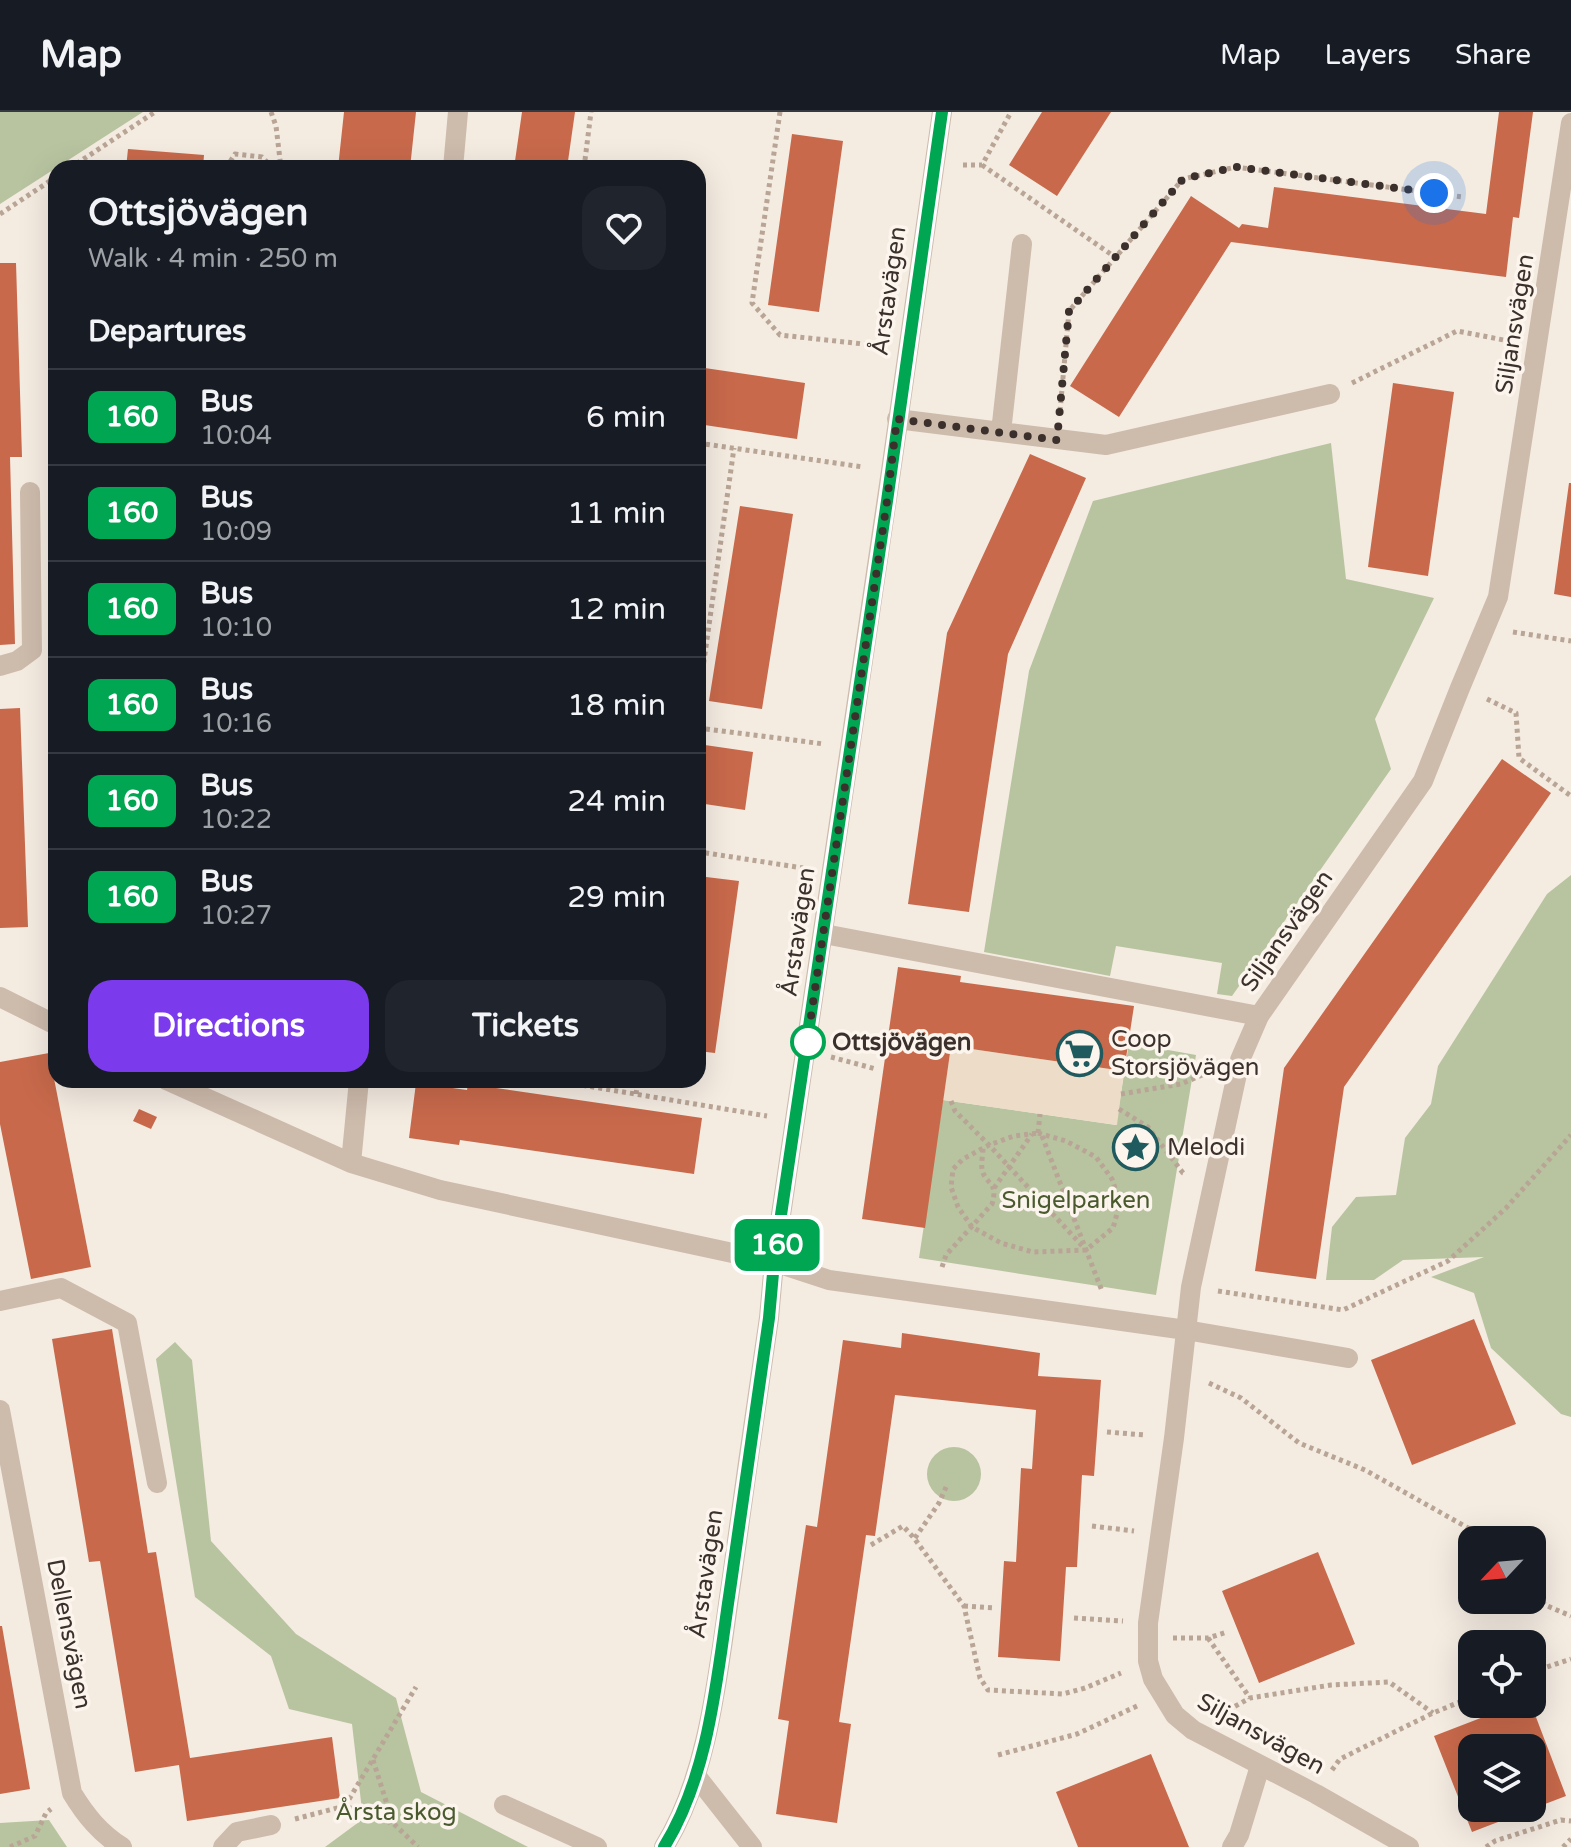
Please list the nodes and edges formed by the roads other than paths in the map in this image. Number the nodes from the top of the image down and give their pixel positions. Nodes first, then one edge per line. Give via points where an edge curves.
1 (458, 112) edge
2 (942, 112) edge
3 (1571, 123) edge
4 (454, 160) edge
5 (1022, 244) dead end
6 (1330, 394) road end
7 (897, 419) junction
8 (1001, 432) junction
9 (30, 492) dead end
10 (0, 666) edge
11 (824, 934) junction
12 (0, 997) edge
13 (1259, 1016) junction
14 (48, 1021) edge
15 (184, 1088) edge
16 (358, 1088) edge
17 (351, 1163) junction
18 (774, 1262) junction
19 (0, 1301) edge
20 (1186, 1330) junction
21 (1348, 1358) dead end
22 (0, 1410) edge
23 (157, 1483) dead end
24 (1260, 1766) junction
25 (697, 1777) junction
26 (504, 1805) dead end
27 (271, 1825) road end
28 (122, 1847) edge
29 (223, 1847) edge
30 (597, 1847) edge
31 (664, 1847) edge
32 (752, 1847) edge
33 (1232, 1847) edge
34 (1409, 1847) edge

1 - 4 street
2 - 7 street, Årstavägen
3 - 13 street, Siljansvägen via 1498,597 1423,781
5 - 8 street
6 - 8 street via 1106,445
7 - 8 street
7 - 11 street, Årstavägen
9 - 10 street via 32,650
11 - 13 street
11 - 18 street, Årstavägen
12 - 14 street
13 - 20 street, Siljansvägen via 1240,1060
15 - 17 street
16 - 17 street
17 - 18 street via 440,1190
18 - 20 street via 829,1280
18 - 25 street, Årstavägen via 717,1680
19 - 23 street via 61,1288 127,1323
20 - 21 street
20 - 24 street, Siljansvägen via 1147,1630 1148,1661 1175,1715
22 - 28 street, Dellensvägen via 72,1793 88,1819
24 - 33 street
24 - 34 street, Siljansvägen
25 - 31 street, Årstavägen
25 - 32 street
26 - 30 street
27 - 29 street via 237,1832

